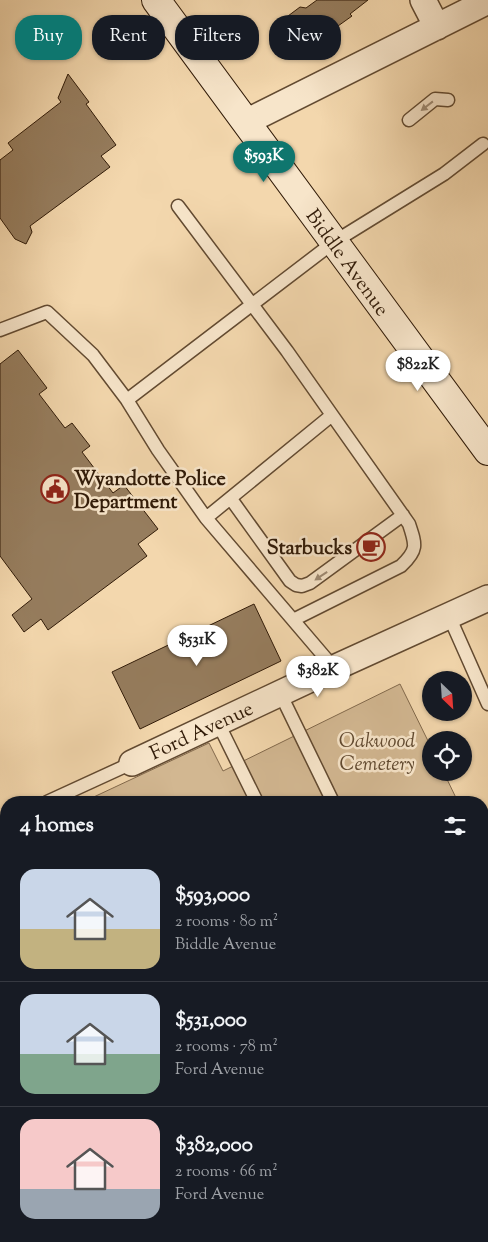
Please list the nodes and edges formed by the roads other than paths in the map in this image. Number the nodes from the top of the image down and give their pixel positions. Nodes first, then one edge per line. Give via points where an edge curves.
1 (156, 0) edge
2 (424, 0) edge
3 (488, 1) edge
4 (437, 27) junction
5 (448, 100) dead end
6 (409, 120) dead end
7 (246, 122) junction
8 (483, 144) dead end
9 (178, 206) dead end
10 (334, 242) junction
11 (253, 305) junction
12 (0, 330) edge
13 (127, 400) junction
14 (332, 415) junction
15 (488, 451) edge
16 (231, 499) junction
17 (403, 515) junction
18 (206, 518) junction
19 (488, 598) edge
20 (449, 616) junction
21 (293, 620) junction
22 (334, 668) junction
23 (280, 694) junction
24 (488, 704) edge
25 (218, 723) junction
26 (132, 762) joint
27 (60, 796) edge
28 (254, 796) edge
29 (330, 796) edge

1 - 7 main road, Biddle Avenue
2 - 4 street
3 - 4 street
4 - 7 street
5 -> 6 lane via 435,100
7 - 10 main road, Biddle Avenue
8 - 10 lane via 444,174
9 - 11 lane
10 - 11 lane
10 - 15 main road, Biddle Avenue
11 - 13 lane
11 - 14 lane
12 - 13 lane via 47,312 93,355
13 - 18 lane
14 - 16 lane
14 - 17 lane
17 -> 16 lane via 321,576 302,586 285,575
16 - 18 lane
17 - 21 lane via 415,541 413,555 401,566
18 - 21 lane
19 - 20 street, Ford Avenue
20 - 22 street, Ford Avenue
20 - 24 lane
21 - 22 lane
22 - 23 street, Ford Avenue
23 - 25 street, Ford Avenue
23 - 29 lane
25 - 26 street, Ford Avenue
25 - 28 lane
26 - 27 lane

